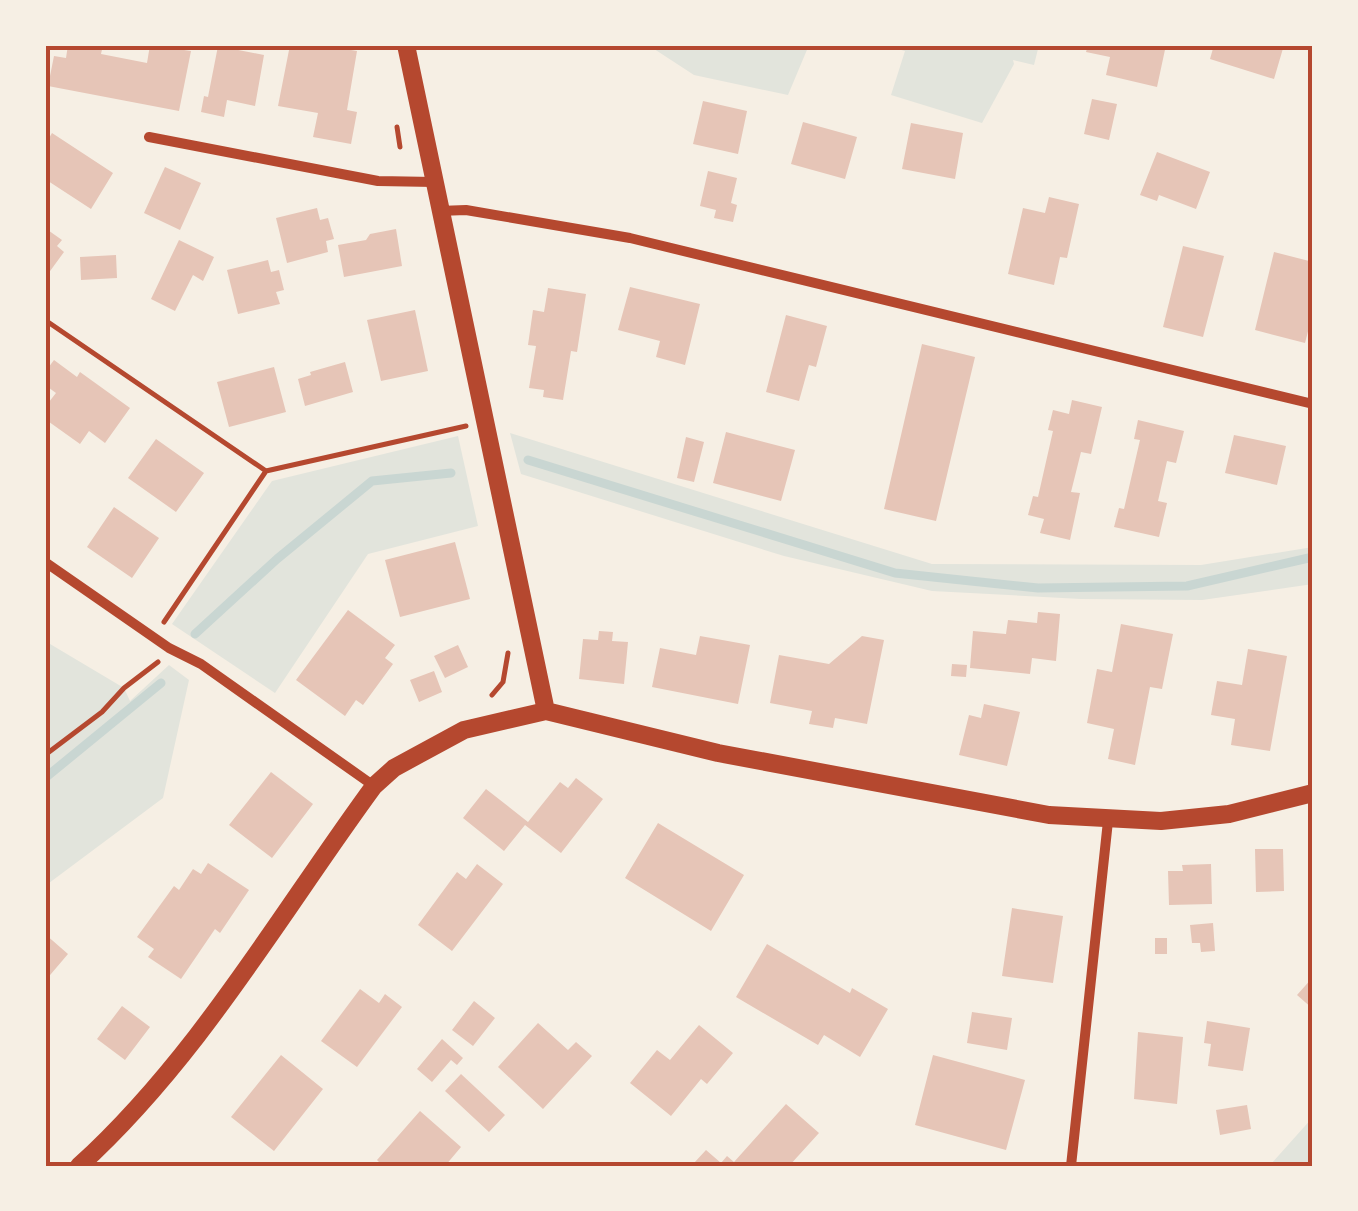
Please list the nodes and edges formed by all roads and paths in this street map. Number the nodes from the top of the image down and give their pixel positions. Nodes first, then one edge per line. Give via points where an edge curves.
1 (406, 45) edge
2 (148, 137) dead end
3 (434, 182) junction
4 (439, 211) junction
5 (45, 320) edge
6 (1313, 404) edge
7 (487, 422) junction
8 (266, 471) junction
9 (45, 562) edge
10 (155, 636) junction
11 (169, 648) junction
12 (546, 711) junction
13 (45, 755) edge
14 (374, 786) junction
15 (1313, 792) edge
16 (1108, 821) junction
17 (79, 1166) edge
18 (1071, 1166) edge

1 - 3 street
2 - 3 street via 378,181
3 - 4 street
4 - 6 street via 630,238
4 - 7 street
5 - 8 path
7 - 8 path
7 - 12 street
8 - 10 path
9 - 10 street
10 - 11 street
11 - 13 path
11 - 14 street via 202,664
12 - 14 street via 464,730
12 - 16 street via 718,753
14 - 17 street via 199,1034
15 - 16 street via 1229,814
16 - 18 street

